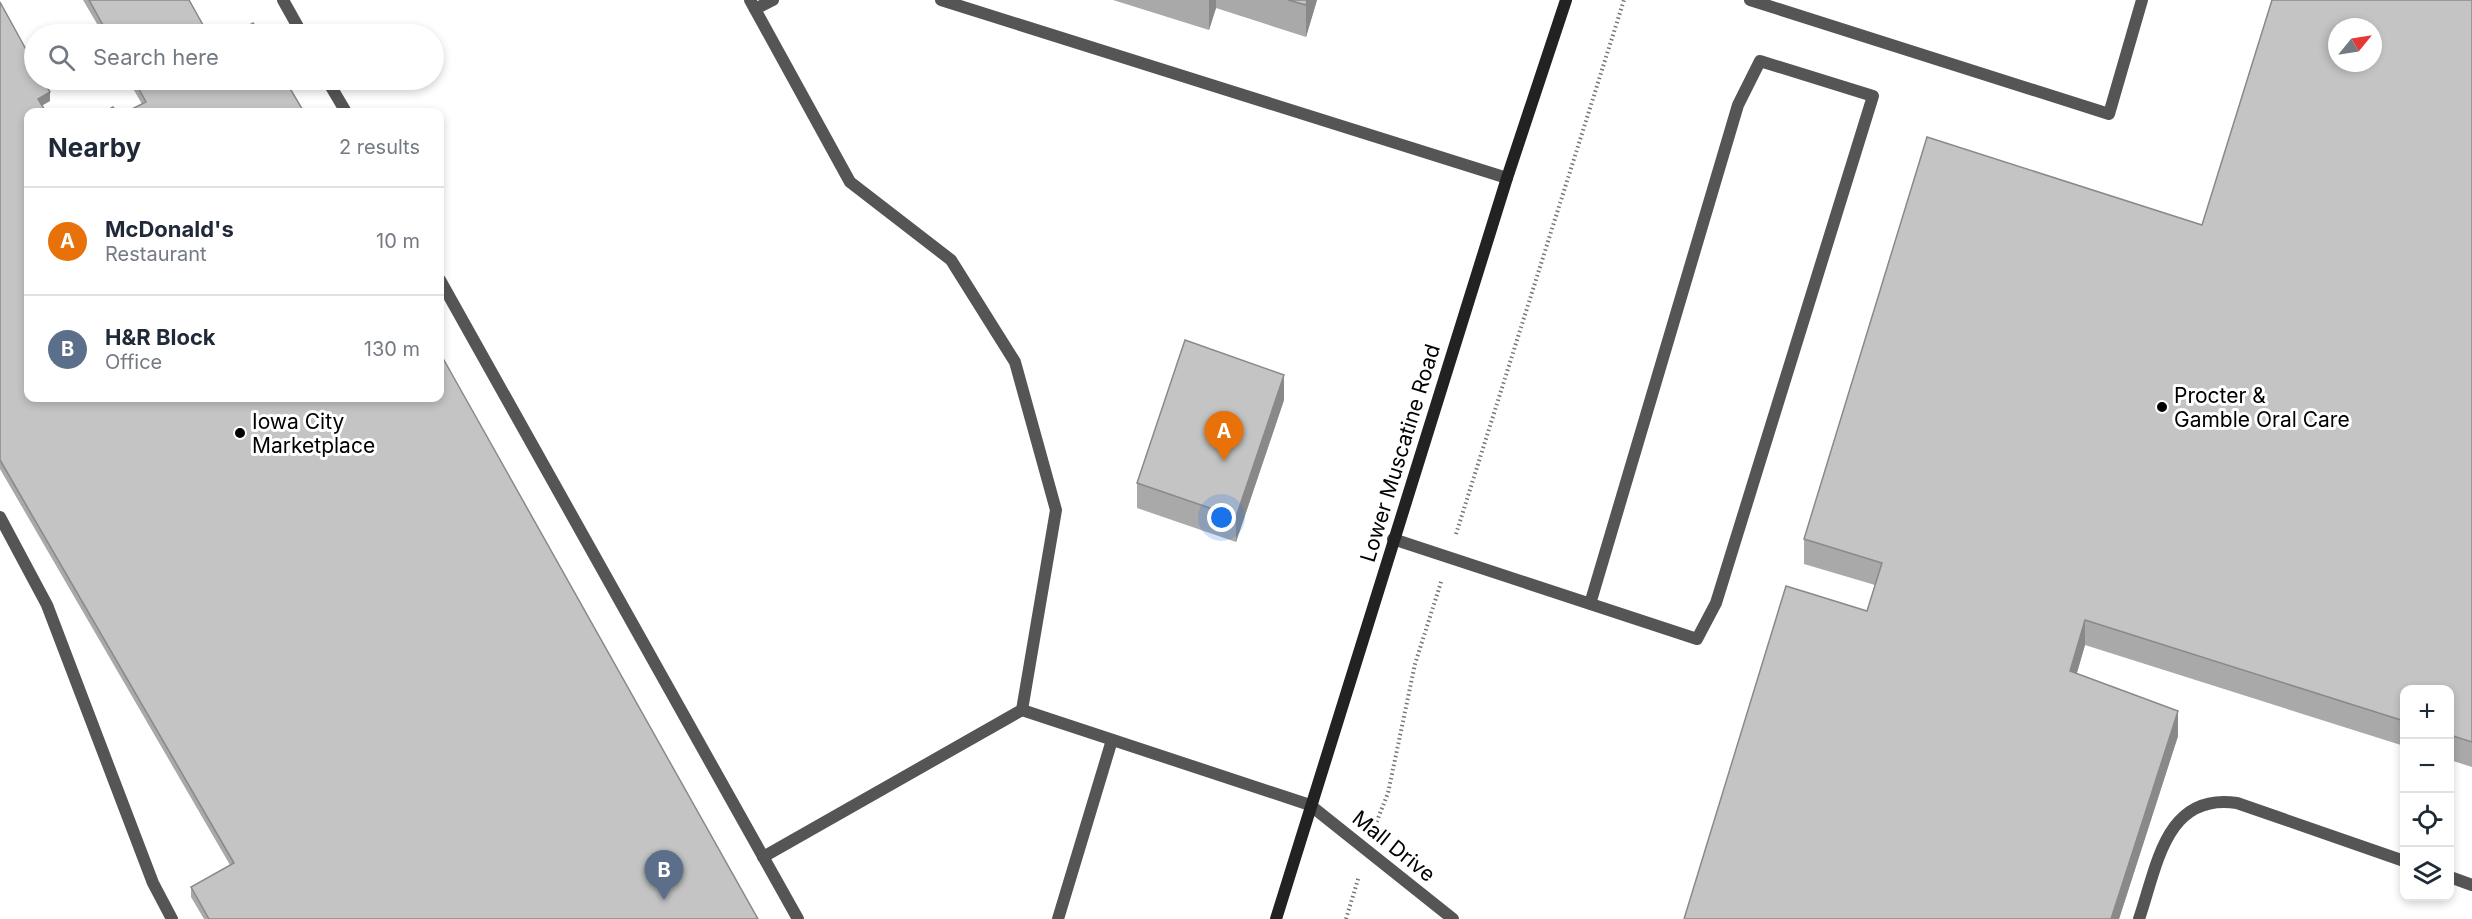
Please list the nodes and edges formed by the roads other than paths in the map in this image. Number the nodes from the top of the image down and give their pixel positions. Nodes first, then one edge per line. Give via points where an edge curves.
1 (282, 0) edge
2 (773, 0) edge
3 (941, 0) edge
4 (1566, 0) edge
5 (1750, 0) edge
6 (2142, 0) edge
7 (752, 5) edge
8 (296, 24) edge
9 (333, 90) edge
10 (344, 108) edge
11 (1507, 178) junction
12 (444, 287) edge
13 (0, 517) edge
14 (1394, 539) junction
15 (1590, 604) junction
16 (1022, 710) junction
17 (1112, 740) junction
18 (1310, 804) junction
19 (763, 857) junction
20 (2400, 860) edge
21 (2454, 878) edge
22 (2472, 885) edge
23 (172, 919) edge
24 (798, 919) edge
25 (1059, 919) edge
26 (1276, 919) edge
27 (1453, 919) edge
28 (2139, 919) edge

1 - 8 street
2 - 7 street
3 - 11 street
4 - 11 main road, Lower Muscatine Road
5 - 6 street via 2109,114
7 - 16 street via 850,182 951,260 1015,362 1056,510
9 - 10 street
11 - 14 main road, Lower Muscatine Road
12 - 19 street
13 - 23 street via 47,605 153,883
14 - 15 street
14 - 18 main road, Lower Muscatine Road
15 - 15 street via 1697,639 1716,603 1873,96 1760,61 1738,105
16 - 17 street
16 - 19 street
17 - 18 street
17 - 25 street
18 - 26 main road, Lower Muscatine Road
18 - 27 street, Mall Drive
19 - 24 street
20 - 28 street via 2237,803 2212,802 2195,808 2168,833
21 - 22 street

